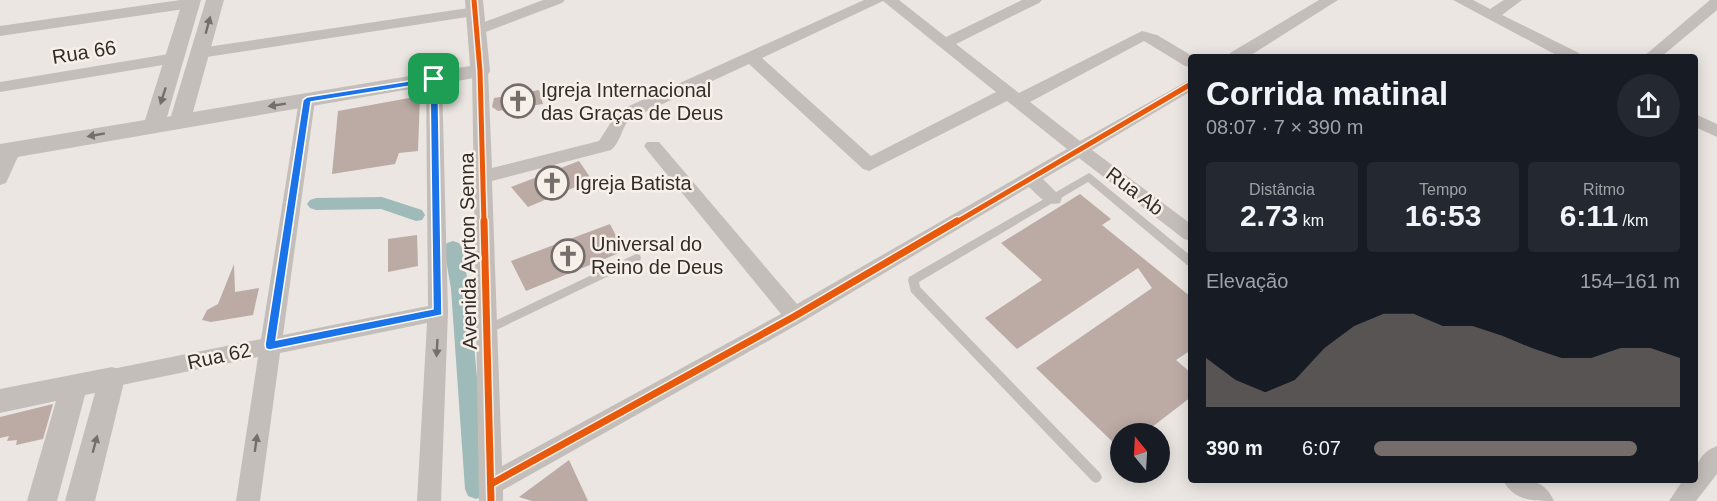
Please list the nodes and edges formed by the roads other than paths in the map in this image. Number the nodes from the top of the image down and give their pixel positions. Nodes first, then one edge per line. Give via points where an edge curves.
1 (215, 0) edge
2 (557, 0) edge
3 (876, 0) edge
4 (890, 0) edge
5 (1034, 0) edge
6 (1330, 0) edge
7 (1461, 0) edge
8 (1514, 0) edge
9 (192, 1) edge
10 (1717, 2) edge
11 (476, 14) edge
12 (1491, 15) junction
13 (0, 31) edge
14 (946, 43) junction
15 (200, 54) junction
16 (1241, 54) edge
17 (1567, 54) edge
18 (1655, 54) edge
19 (175, 58) junction
20 (752, 58) junction
21 (1188, 60) edge
22 (480, 71) junction
23 (434, 79) junction
24 (1188, 86) edge
25 (0, 87) edge
26 (1013, 97) junction
27 (307, 100) junction
28 (180, 121) junction
29 (1698, 122) edge
30 (154, 125) junction
31 (1717, 131) edge
32 (652, 146) dead end
33 (1079, 149) junction
34 (6, 151) edge
35 (483, 177) junction
36 (0, 178) edge
37 (1032, 179) junction
38 (1053, 198) junction
39 (1188, 232) edge
40 (636, 258) dead end
41 (1188, 259) edge
42 (438, 312) junction
43 (795, 316) junction
44 (486, 330) junction
45 (270, 345) junction
46 (112, 378) junction
47 (74, 386) junction
48 (0, 401) edge
49 (1717, 456) edge
50 (1096, 477) dead end
51 (1698, 480) edge
52 (1519, 483) edge
53 (1695, 483) edge
54 (491, 493) edge
55 (42, 501) edge
56 (80, 501) edge
57 (248, 501) edge
58 (429, 501) edge
59 (1542, 501) edge
60 (1681, 501) edge

15 -> 1 street
2 - 11 street
3 - 20 street
4 - 14 street, Rua Ab
5 - 14 street
6 - 16 street
7 - 12 street
8 - 12 street
9 - 13 street
9 - 19 street
10 - 18 street
11 - 15 street
11 - 22 street, Avenida Ayrton Senna
12 - 17 street
14 - 26 street, Rua Ab
15 - 28 street
19 - 25 street, Rua 66
19 -> 30 street
20 - 26 street via 868,165
20 - 35 street via 624,115 618,119 612,140 605,146
21 - 26 street via 1142,36
22 - 23 street
22 - 35 street, Avenida Ayrton Senna
23 - 27 street
23 - 42 street
24 - 33 street
26 - 33 street, Rua Ab
27 -> 28 street
27 - 45 street
28 - 30 street
29 - 31 street
30 -> 34 street
32 - 43 street
33 - 37 street
33 - 39 street, Rua Ab
34 - 36 street
35 - 44 street, Avenida Ayrton Senna
37 - 38 street
37 - 43 street
38 - 41 lane via 1091,178
38 - 50 lane via 917,276 912,283
40 - 44 lane
42 - 45 street, Rua 62
42 -> 58 street
43 - 54 street
44 - 54 street, Avenida Ayrton Senna
45 - 46 street, Rua 62
57 -> 45 street
46 - 47 street, Rua 62
56 -> 46 street
47 - 48 street, Rua 62
47 - 55 street
49 - 51 street
52 - 59 street
53 - 60 street

